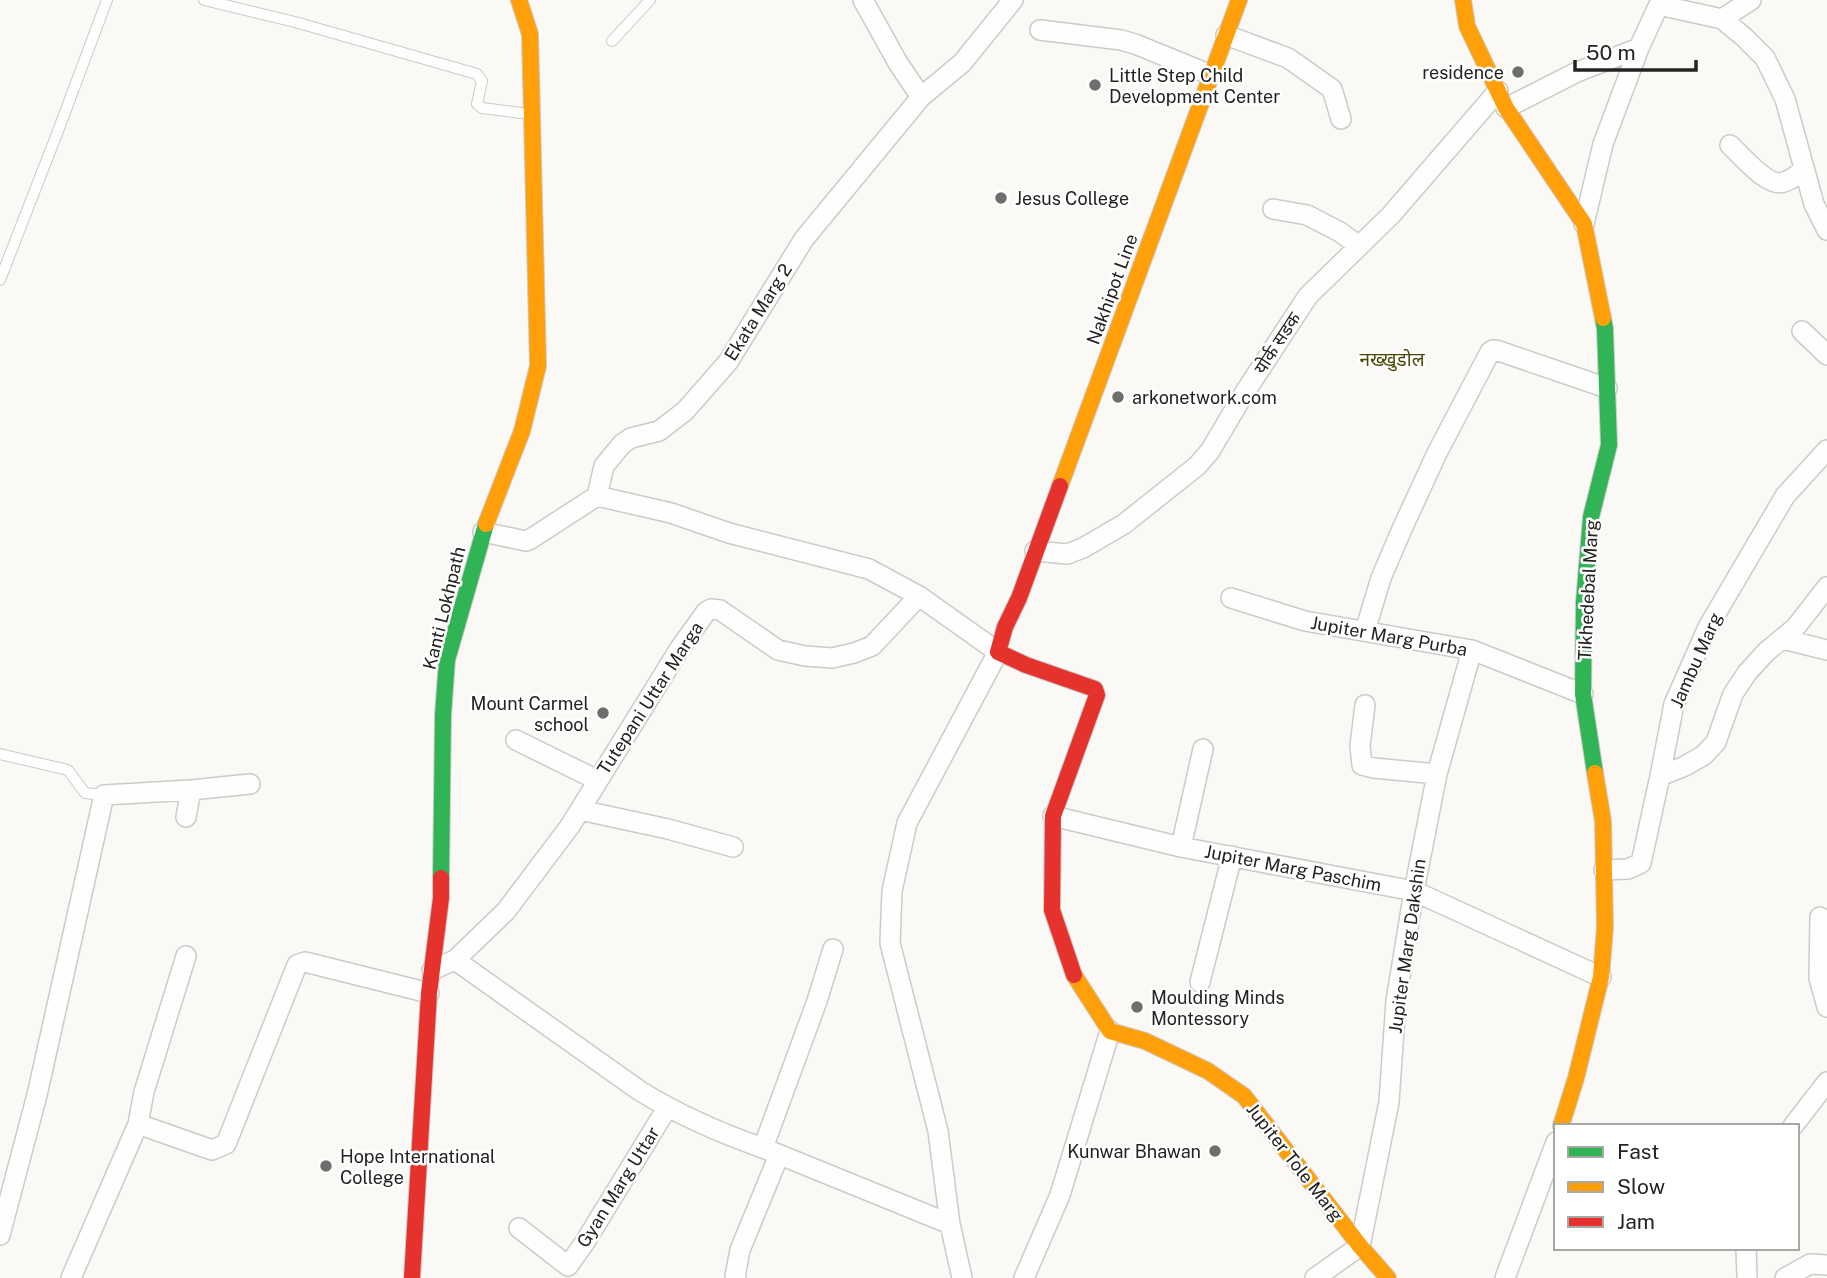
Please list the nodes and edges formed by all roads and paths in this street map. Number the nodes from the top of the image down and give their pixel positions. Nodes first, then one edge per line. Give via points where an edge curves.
1 (107, 0) edge
2 (204, 0) edge
3 (519, 0) edge
4 (650, 0) edge
5 (863, 0) edge
6 (1013, 0) edge
7 (1239, 0) edge
8 (1463, 0) edge
9 (1751, 0) edge
10 (1660, 2) edge
11 (1722, 19) junction
12 (1040, 30) dead end
13 (1226, 35) junction
14 (612, 41) dead end
15 (1639, 48) junction
16 (1211, 75) junction
17 (921, 97) junction
18 (1502, 99) junction
19 (533, 114) junction
20 (1341, 119) dead end
21 (1730, 145) dead end
22 (1804, 170) junction
23 (1273, 209) dead end
24 (1584, 224) junction
25 (1827, 230) edge
26 (1359, 246) junction
27 (0, 279) edge
28 (1802, 331) dead end
29 (1827, 355) edge
30 (1607, 388) junction
31 (1827, 450) edge
32 (597, 496) junction
33 (484, 532) junction
34 (1035, 551) junction
35 (1827, 587) edge
36 (919, 596) junction
37 (1231, 598) dead end
38 (1366, 631) junction
39 (1783, 639) junction
40 (1472, 650) junction
41 (1827, 650) edge
42 (998, 652) junction
43 (1583, 694) junction
44 (1365, 705) dead end
45 (516, 740) dead end
46 (1203, 750) dead end
47 (0, 754) edge
48 (1437, 774) junction
49 (1661, 776) junction
50 (597, 780) junction
51 (250, 784) dead end
52 (191, 790) junction
53 (104, 794) junction
54 (580, 810) junction
55 (1053, 816) junction
56 (186, 817) dead end
57 (733, 847) dead end
58 (1181, 847) junction
59 (1232, 856) junction
60 (1604, 870) junction
61 (1414, 891) junction
62 (1820, 917) dead end
63 (833, 949) dead end
64 (187, 956) dead end
65 (455, 960) junction
66 (432, 971) junction
67 (1601, 976) junction
68 (1200, 982) dead end
69 (429, 993) junction
70 (1827, 1007) edge
71 (1111, 1031) junction
72 (1827, 1082) edge
73 (667, 1108) junction
74 (138, 1124) junction
75 (1562, 1124) edge
76 (1795, 1124) edge
77 (1554, 1147) edge
78 (771, 1151) junction
79 (950, 1224) junction
80 (519, 1228) dead end
81 (0, 1235) edge
82 (1360, 1245) junction
83 (1746, 1250) edge
84 (1827, 1265) edge
85 (564, 1272) edge
86 (71, 1278) edge
87 (412, 1278) edge
88 (736, 1278) edge
89 (962, 1278) edge
90 (1024, 1278) edge
91 (1315, 1278) edge
92 (1388, 1278) edge
93 (1505, 1278) edge
94 (1747, 1278) edge
95 (1785, 1278) edge

1 - 27 lane
2 - 19 lane via 477,74 482,81 477,104 482,108
3 - 19 street, Kanti Lokhpath via 530,34
4 - 14 lane
5 - 17 street
6 - 17 street, Ekata Marg 2 via 962,63
7 - 13 street, Nakhipot Line
8 - 18 street, Tikhedebal Marg via 1467,26
9 - 11 street
10 - 11 street
10 - 15 street
11 - 22 street via 1765,58 1785,99
12 - 16 street via 1121,40
13 - 16 street, Nakhipot Line
13 - 20 street via 1288,58 1332,89
15 - 18 street
15 - 24 street via 1603,144
16 - 34 street, Nakhipot Line
17 - 32 street, Ekata Marg 2 via 804,239 728,362 685,411 659,431 622,444 604,466
18 - 24 street, Tikhedebal Marg
18 - 26 street, योर्क सडक
19 - 33 street, Kanti Lokhpath via 538,366 522,431
21 - 22 street via 1773,183 1783,183
22 - 25 street
23 - 26 street via 1307,215
24 - 30 street, Tikhedebal Marg via 1605,329
26 - 34 street, योर्क सडक via 1308,296 1197,466 1124,524 1083,548 1067,554
28 - 29 street
30 - 38 street via 1496,350 1490,352 1402,528
30 - 43 street, Tikhedebal Marg via 1608,445 1591,517 1584,602
31 - 49 street, Jambu Marg via 1785,496 1708,627 1674,704
32 - 33 street via 526,541
32 - 36 street via 869,569
33 - 66 street, Kanti Lokhpath via 447,660 441,898
34 - 42 street, Nakhipot Line
35 - 39 street
36 - 42 street
36 - 50 street, Tutepani Uttar Marga via 872,646 832,658 778,650 720,610 711,609 680,648
37 - 38 street, Jupiter Marg Purba via 1305,621
38 - 40 street, Jupiter Marg Purba
39 - 41 street
39 - 49 street via 1747,673 1733,694 1716,741 1704,755
40 - 43 street, Jupiter Marg Purba
40 - 48 street, Jupiter Marg Dakshin
42 - 55 street via 1094,689 1097,695
42 - 79 street via 906,823 892,891 890,943 938,1131
43 - 60 street, Tikhedebal Marg via 1603,821
44 - 48 street via 1362,765
45 - 50 street
46 - 58 street
47 - 53 lane via 68,770 85,793
48 - 61 street, Jupiter Marg Dakshin
49 - 60 street, Jambu Marg via 1641,863
50 - 54 street, Tutepani Uttar Marga
51 - 52 street
52 - 53 street
52 - 56 street
53 - 81 street via 37,1094
54 - 57 street
54 - 65 street, Tutepani Uttar Marga via 506,911
55 - 58 street, Jupiter Marg Paschim
55 - 71 street via 1052,910 1075,977
58 - 59 street, Jupiter Marg Paschim
59 - 61 street, Jupiter Marg Paschim
59 - 68 street
60 - 67 street, Tikhedebal Marg
61 - 67 street, Jupiter Marg Paschim
61 - 82 street, Jupiter Marg Dakshin via 1395,1001 1390,1102
62 - 70 street via 1819,978
63 - 78 street
64 - 74 street
65 - 66 street, Tutepani Uttar Marga
65 - 73 street
66 - 69 street, Kanti Lokhpath
67 - 75 street, Tikhedebal Marg
69 - 74 street via 305,962 297,965 226,1144 212,1150
69 - 87 street, Kanti Lokhpath
71 - 82 street, Jupiter Tole Marg via 1145,1041 1208,1071 1244,1096
71 - 90 street via 1060,1195
72 - 76 street
73 - 78 street
73 - 85 street, Gyan Marg Uttar
74 - 86 street
77 - 93 street
78 - 79 street
78 - 88 street via 740,1250
79 - 89 street
80 - 85 street, Gyan Marg Uttar
82 - 91 street
82 - 92 street, Jupiter Tole Marg
83 - 94 street
84 - 95 street via 1810,1264

